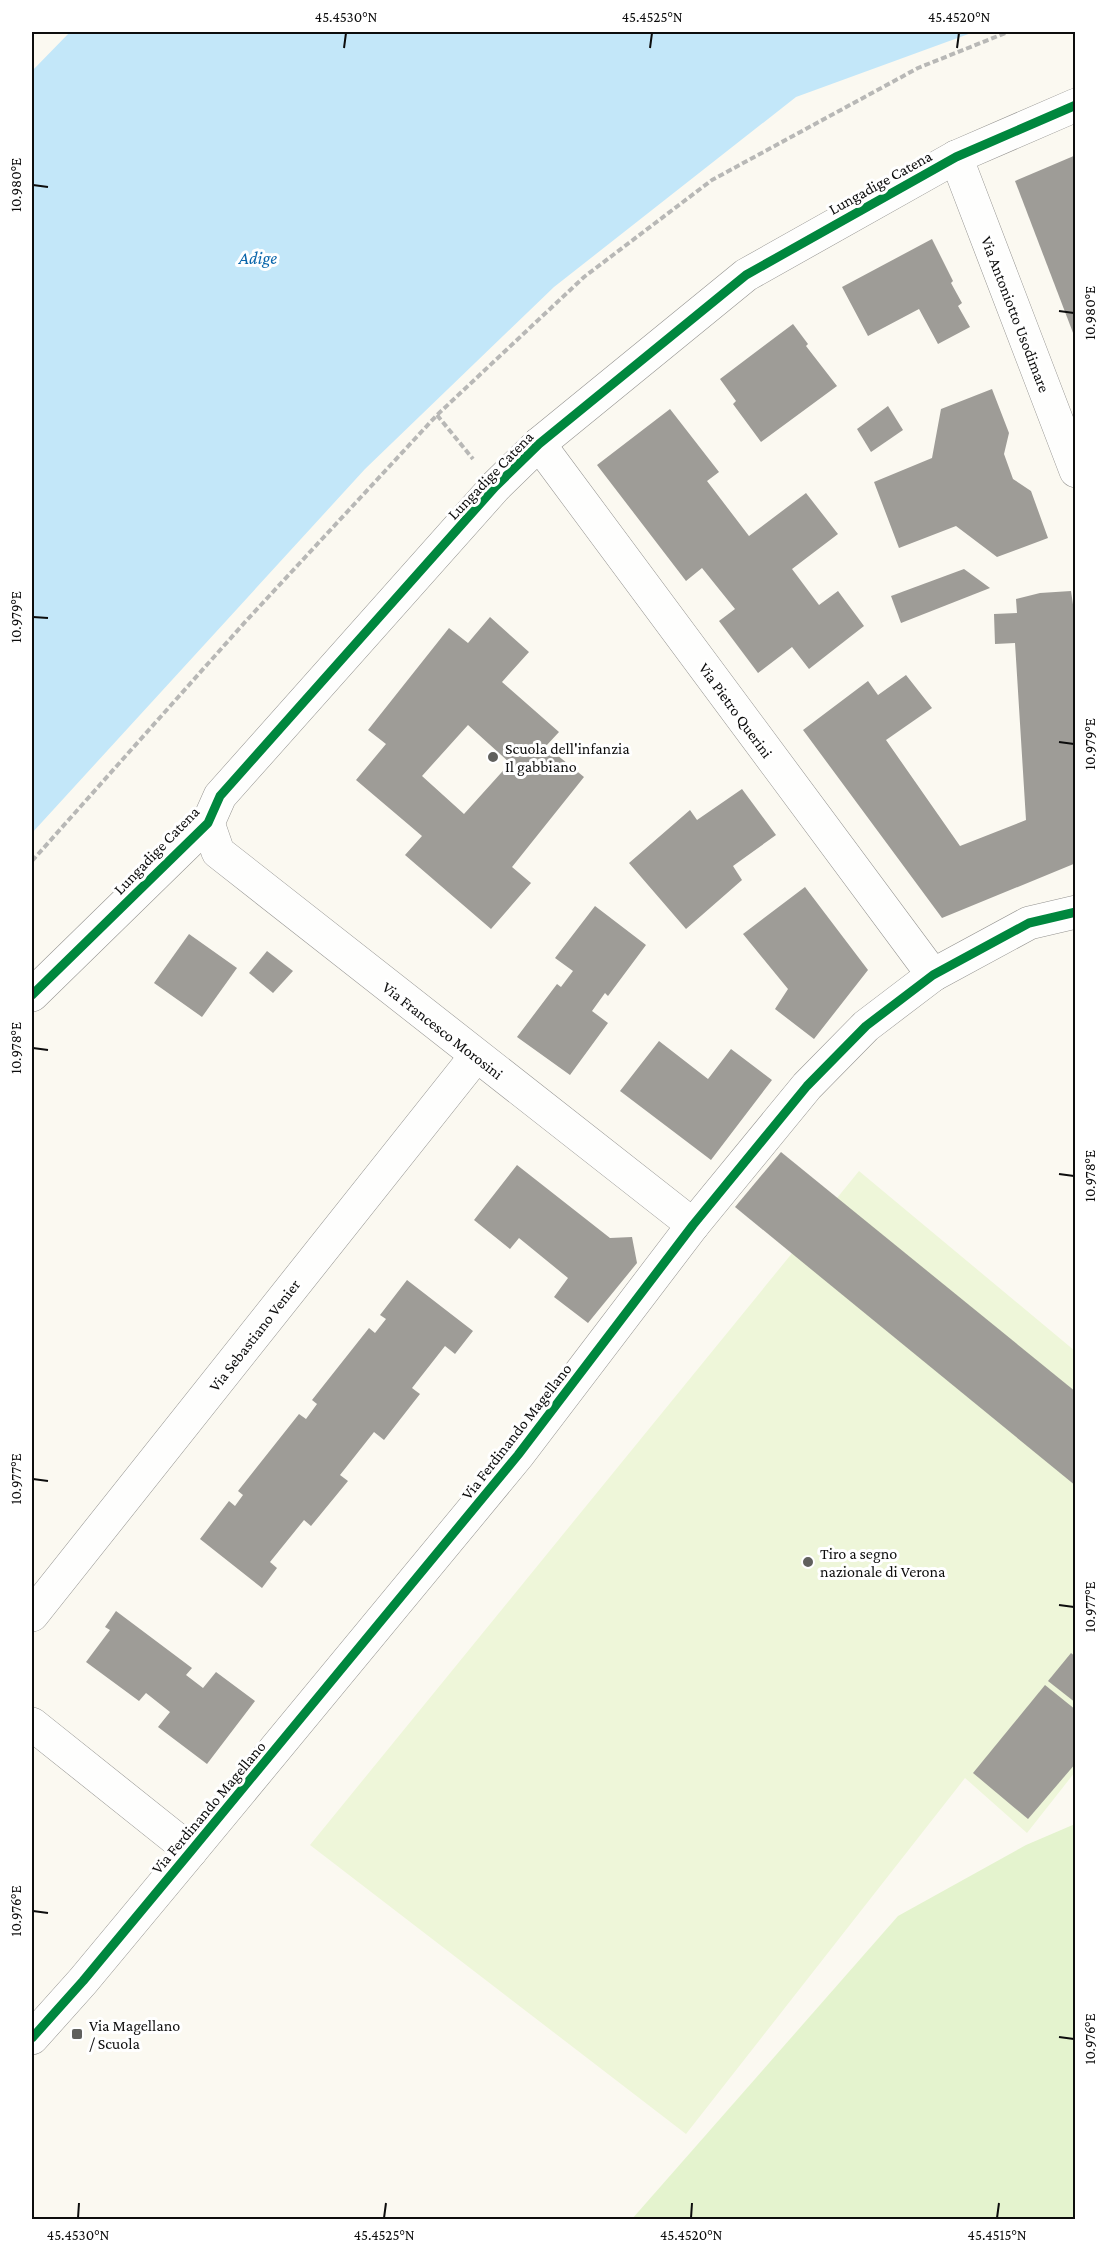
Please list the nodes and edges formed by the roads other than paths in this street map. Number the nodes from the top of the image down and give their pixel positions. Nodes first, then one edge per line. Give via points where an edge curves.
1 (1076, 105) edge
2 (956, 157) junction
3 (539, 444) junction
4 (1076, 471) edge
5 (208, 823) junction
6 (1076, 912) edge
7 (933, 975) junction
8 (32, 995) edge
9 (476, 1056) junction
10 (693, 1225) junction
11 (32, 1615) edge
12 (32, 1724) edge
13 (191, 1851) junction
14 (32, 2038) edge

1 - 2 street, Lungadige Catena
2 - 3 street, Lungadige Catena via 746,275
2 - 4 street, Via Antoniotto Usodimare
3 - 5 street, Lungadige Catena via 495,487 220,796
3 - 7 street, Via Pietro Querini
5 - 8 street, Lungadige Catena
5 - 9 street, Via Francesco Morosini via 218,852
6 - 7 street, Via Ferdinando Magellano via 1029,923
7 - 10 street, Via Ferdinando Magellano via 866,1026 807,1086
9 - 10 street, Via Francesco Morosini
9 - 11 street, Via Sebastiano Venier
10 - 13 street, Via Ferdinando Magellano via 518,1455
12 - 13 street
13 - 14 street, Via Ferdinando Magellano

